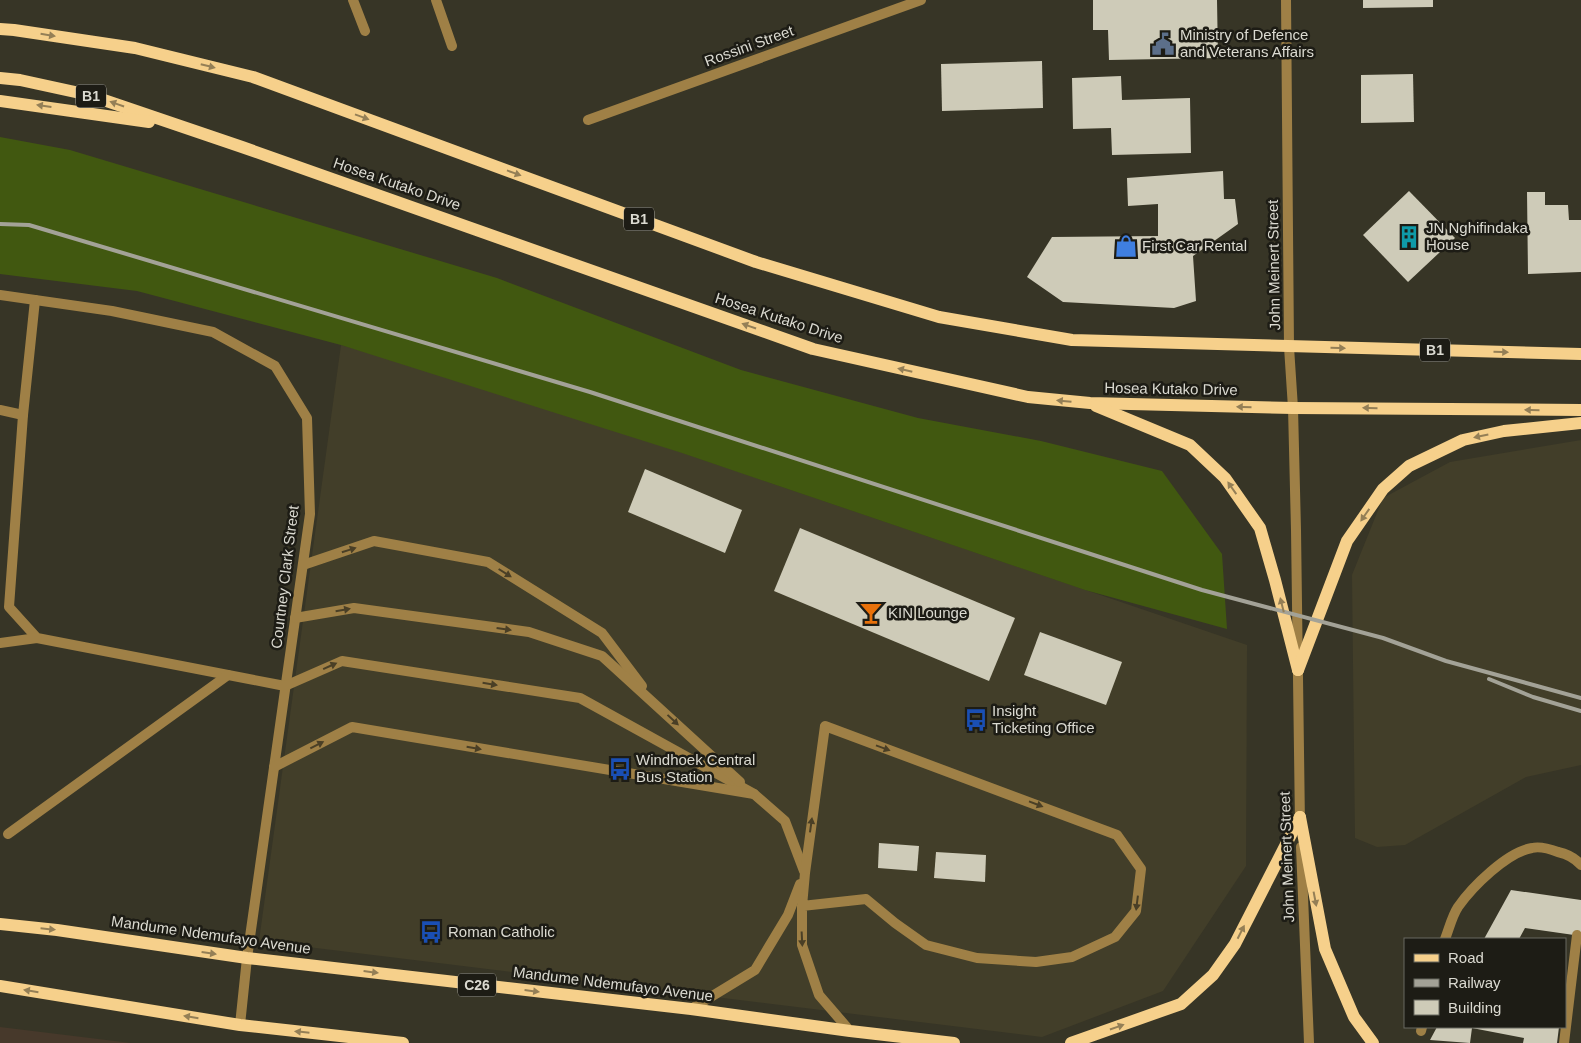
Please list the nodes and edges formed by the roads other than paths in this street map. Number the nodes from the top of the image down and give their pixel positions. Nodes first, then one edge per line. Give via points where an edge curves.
1 (352, 0) edge
2 (436, 0) edge
3 (921, 0) edge
4 (1286, 0) edge
5 (0, 24) edge
6 (0, 29) edge
7 (14, 30) junction
8 (365, 31) dead end
9 (452, 46) dead end
10 (0, 78) edge
11 (0, 101) edge
12 (588, 120) dead end
13 (179, 126) junction
14 (0, 295) edge
15 (35, 300) junction
16 (1289, 347) junction
17 (1581, 354) edge
18 (1090, 403) junction
19 (1293, 408) junction
20 (0, 410) edge
21 (1581, 410) edge
22 (23, 415) junction
23 (1581, 423) edge
24 (303, 565) junction
25 (295, 618) junction
26 (37, 638) junction
27 (0, 643) edge
28 (1298, 670) junction
29 (228, 675) junction
30 (286, 686) junction
31 (659, 708) junction
32 (274, 767) junction
33 (754, 794) junction
34 (1300, 817) junction
35 (8, 834) dead end
36 (1581, 865) edge
37 (805, 873) junction
38 (802, 906) junction
39 (0, 924) edge
40 (1577, 935) dead end
41 (1445, 938) edge
42 (247, 958) junction
43 (0, 986) edge
44 (691, 1009) junction
45 (240, 1025) junction
46 (1566, 1026) edge
47 (1566, 1028) edge
48 (850, 1031) junction
49 (403, 1043) edge
50 (954, 1043) edge
51 (1071, 1043) edge
52 (1310, 1043) edge
53 (1373, 1043) edge
54 (1564, 1043) edge

1 - 8 street
2 - 9 street
3 - 12 street, Rossini Street
4 - 16 street, John Meinert Street
5 - 7 main road
6 - 7 main road, B1
7 -> 16 main road, B1 via 135,48 253,78 756,262 939,317 1072,340
13 -> 10 main road, Hosea Kutako Drive / B1 via 89,95
13 -> 11 main road
18 -> 13 main road, Hosea Kutako Drive / B1 via 1028,397 813,349
14 - 15 street, Courtney Clark Street
15 - 22 street
15 - 24 street, Courtney Clark Street via 112,311 213,332 275,366 307,418 310,514
16 -> 17 main road, B1
16 - 19 street, John Meinert Street
19 -> 18 main road, Hosea Kutako Drive / B1
28 -> 18 main road via 1260,528 1225,478 1190,445
21 -> 19 main road, Hosea Kutako Drive / B1
19 - 28 street, John Meinert Street
20 - 22 street
22 - 26 street via 9,607
23 -> 28 main road via 1504,431 1463,440 1409,466 1383,489 1347,541
24 - 25 street, Courtney Clark Street
24 -> 31 street via 374,541 488,562 602,633
25 - 30 street, Courtney Clark Street
25 -> 31 street via 354,608 529,632 602,656
26 - 27 street
26 - 29 street
28 - 34 street, John Meinert Street
29 - 30 street
29 - 35 street
30 - 32 street, Courtney Clark Street
30 -> 33 street via 342,661 580,698
31 -> 33 street
32 -> 33 street via 352,727
32 - 42 street, Courtney Clark Street
33 - 37 street via 785,821
51 -> 34 main road via 1181,1004 1212,975 1235,944
34 - 52 street, John Meinert Street
34 -> 53 main road via 1325,949 1354,1018
36 - 41 street via 1546,848 1533,847 1518,852 1478,883 1456,909
37 - 38 street
37 -> 38 street via 825,726 1117,835 1141,869 1136,911 1115,937 1072,957 1036,962 977,958 926,945 866,898
37 - 44 street via 788,915 755,970
38 -> 48 street via 802,945 819,995
39 -> 42 main road, Mandume Ndemufayo Avenue / C26
40 - 46 street
42 -> 44 main road, Mandume Ndemufayo Avenue / C26
42 - 45 street, Courtney Clark Street
45 -> 43 main road
44 - 48 main road, Mandume Ndemufayo Avenue / C26
49 -> 45 main road
47 - 54 street
48 - 50 main road, Mandume Ndemufayo Avenue / C26

